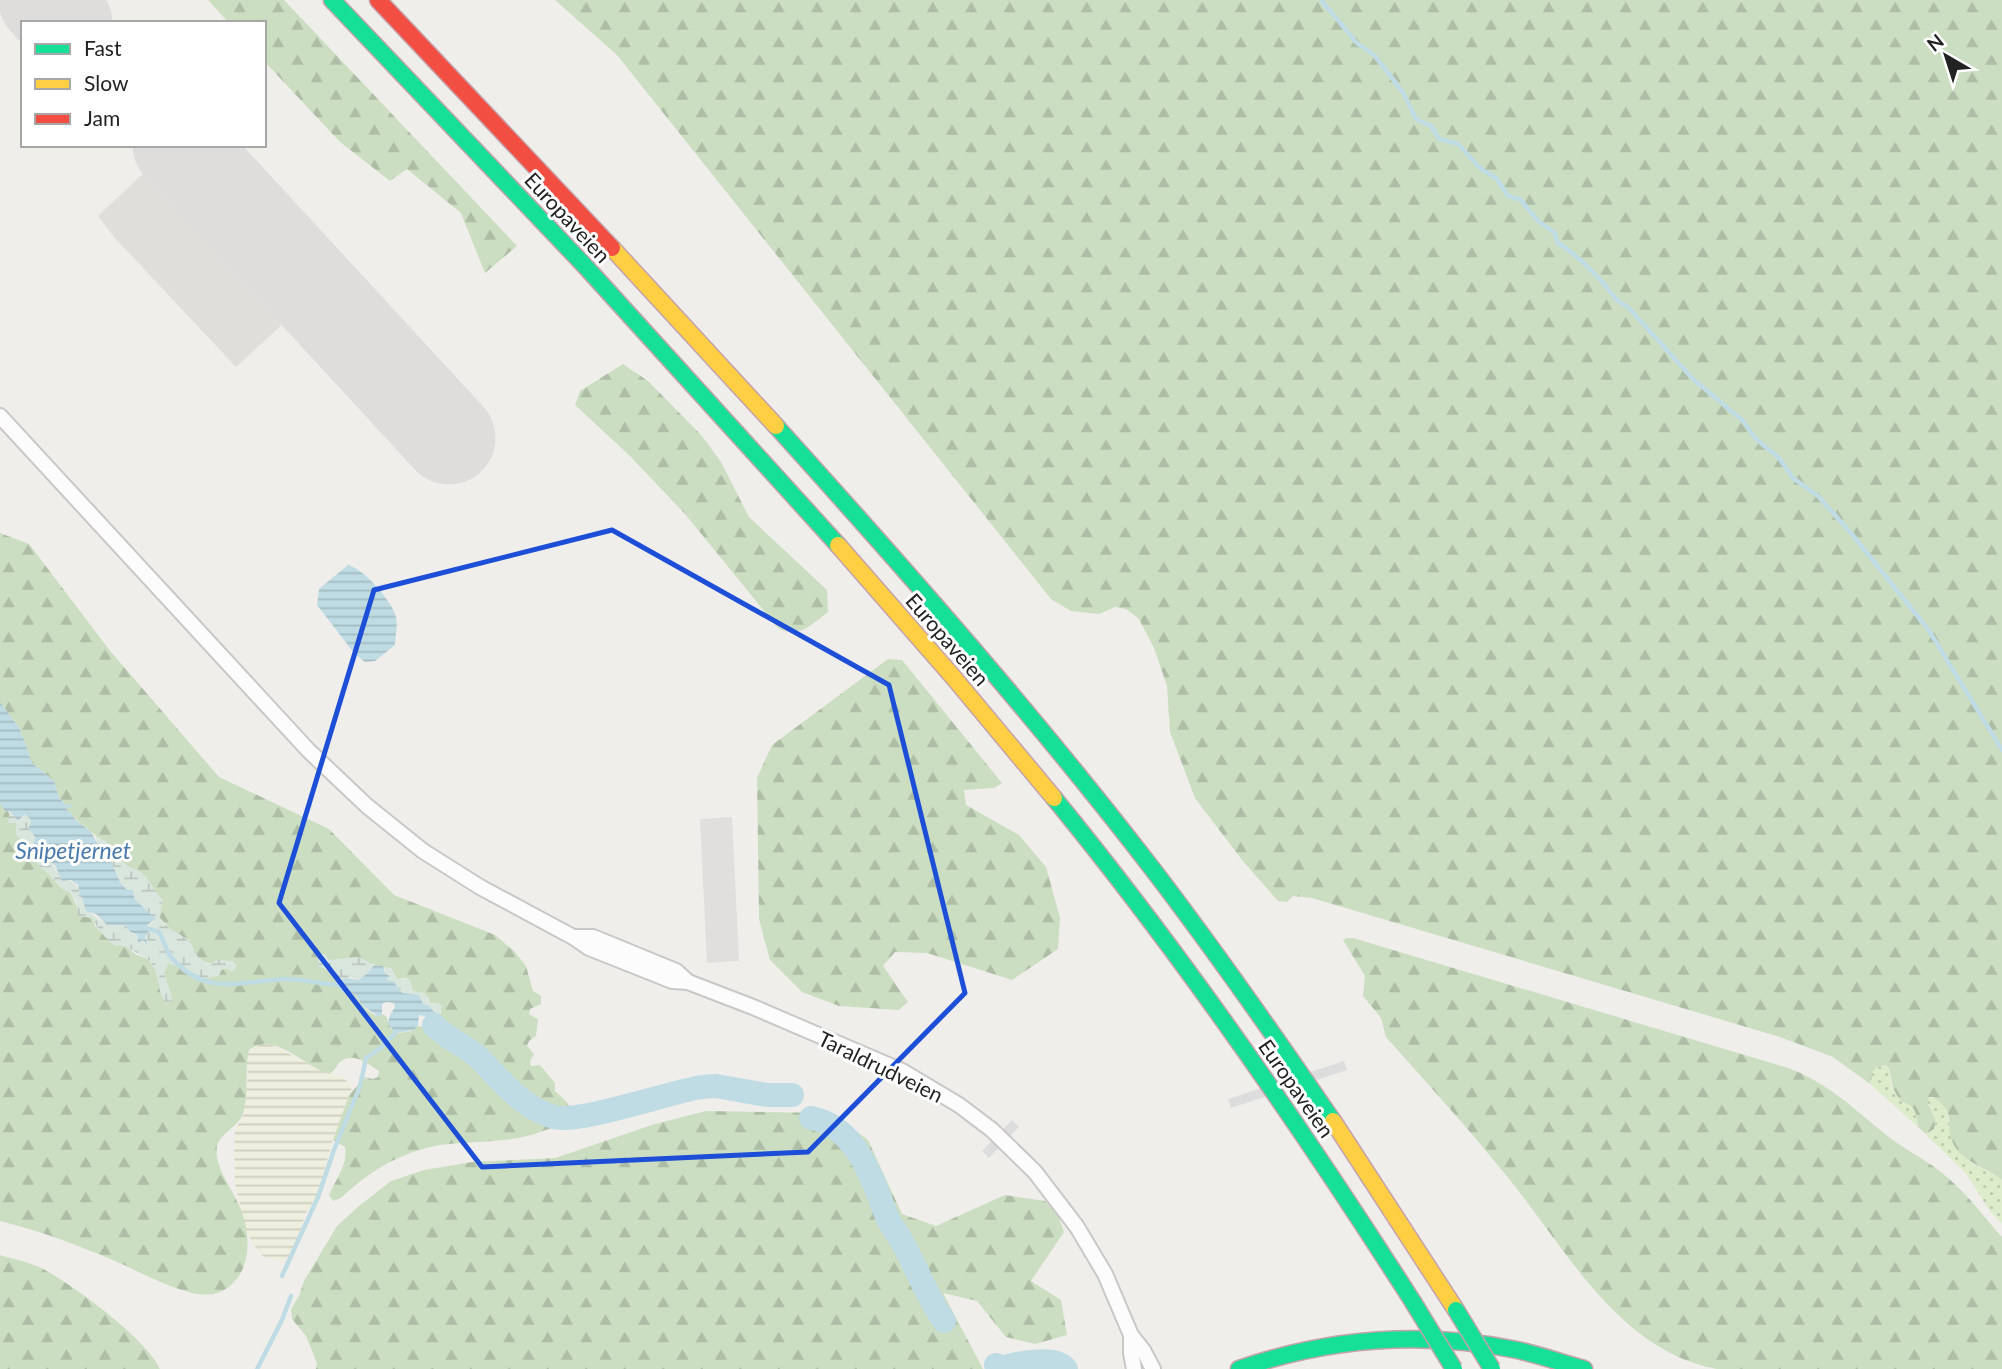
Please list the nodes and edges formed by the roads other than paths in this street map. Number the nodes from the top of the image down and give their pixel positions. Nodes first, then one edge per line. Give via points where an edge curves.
1 (332, 0) edge
2 (378, 0) edge
3 (0, 416) edge
4 (1131, 1335) junction
5 (1134, 1369) edge
6 (1153, 1369) edge
7 (1239, 1369) edge
8 (1270, 1369) edge
9 (1454, 1369) edge
10 (1492, 1369) edge
11 (1558, 1369) edge
12 (1584, 1369) edge

1 - 9 highway, Europaveien, bridge via 650,337 1027,764 1227,1025 1340,1189
2 - 10 highway, Europaveien, bridge via 657,295 1029,715 1150,866 1283,1048 1369,1172
3 - 4 street, Taraldrudveien via 258,698 367,806 423,851 573,937 593,937 672,981 688,982 775,1016 902,1071 992,1130 1035,1172 1077,1227 1105,1274
4 - 5 street, Taraldrudveien
4 - 6 street, Taraldrudveien
7 - 12 highway via 1279,1356 1355,1342 1405,1339 1518,1350
8 - 11 highway via 1348,1353 1444,1348

